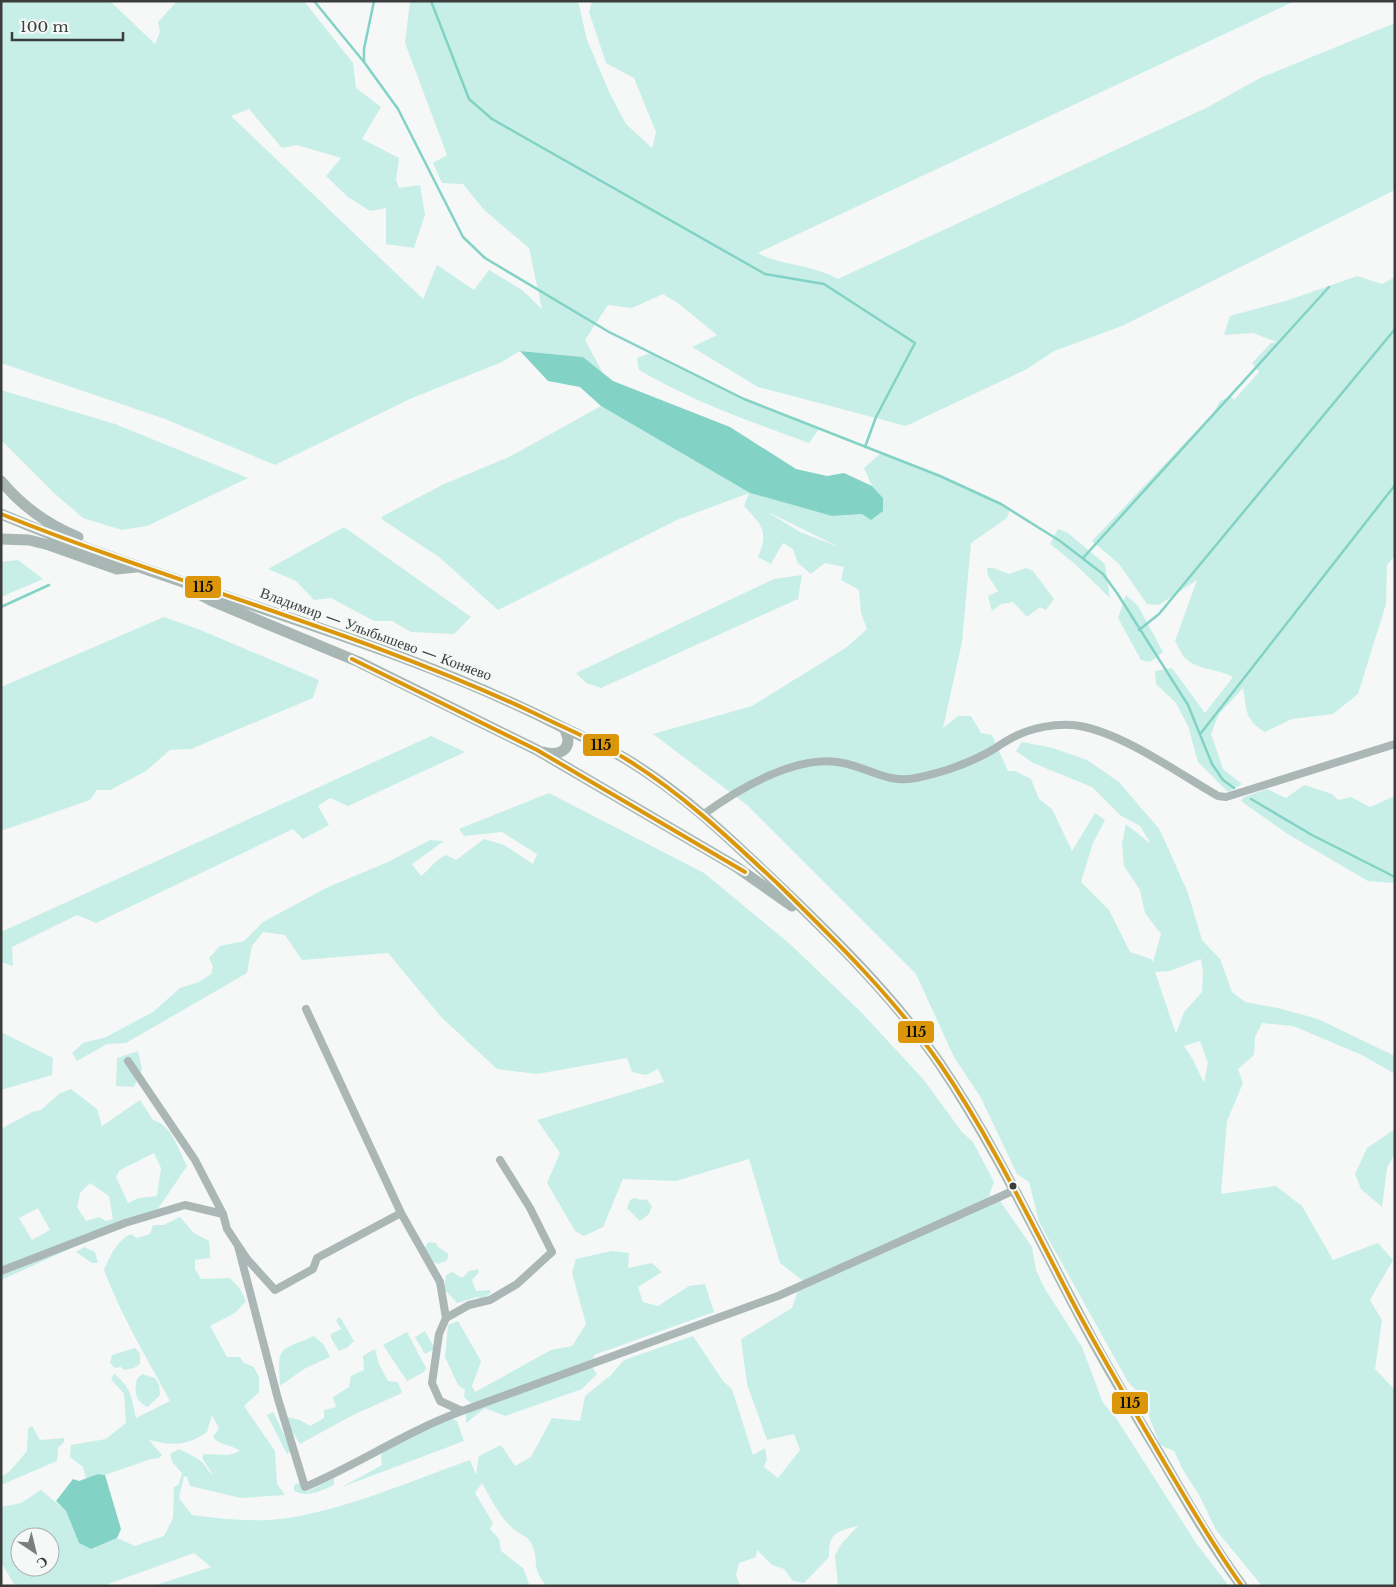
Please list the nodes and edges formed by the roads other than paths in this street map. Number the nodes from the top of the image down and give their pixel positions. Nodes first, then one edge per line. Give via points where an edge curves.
1 (1, 481) edge
2 (1, 514) edge
3 (1, 539) edge
4 (138, 567) junction
5 (174, 581) junction
6 (564, 728) junction
7 (1395, 744) edge
8 (537, 750) junction
9 (704, 814) junction
10 (858, 966) junction
11 (306, 1009) dead end
12 (128, 1061) dead end
13 (500, 1160) dead end
14 (1015, 1190) junction
15 (401, 1213) junction
16 (223, 1214) junction
17 (238, 1246) junction
18 (1, 1271) edge
19 (446, 1318) junction
20 (462, 1411) junction
21 (1242, 1586) edge

1 - 4 main road via 41,518
2 - 4 main road, Владимир — Улыбышево — Коняево
3 - 4 main road via 49,545 117,569
4 - 5 main road, Владимир — Улыбышево — Коняево
5 - 6 main road, Владимир — Улыбышево — Коняево via 223,594 436,670 518,704
5 - 8 main road, Владимир — Улыбышево — Коняево via 212,601 358,662
6 - 8 main road, Владимир — Улыбышево — Коняево via 568,744 562,752 554,755
6 - 9 main road, Владимир — Улыбышево — Коняево via 625,758
7 - 9 street via 1226,797 1218,796 1101,732 1078,726 1054,726 1033,729 963,764 915,778 890,779 829,760 809,763 764,777 731,794
8 - 10 main road, Владимир — Улыбышево — Коняево via 735,866 790,905
9 - 10 main road, Владимир — Улыбышево — Коняево via 830,934
10 - 14 main road, Владимир — Улыбышево — Коняево via 938,1062
11 - 15 street
12 - 16 street via 195,1160
13 - 19 street via 552,1252 510,1288
14 - 20 street via 803,1286
14 - 21 main road, Владимир — Улыбышево — Коняево via 1091,1337 1191,1510
15 - 17 street via 317,1258 313,1269 275,1290
15 - 19 street via 440,1282
16 - 17 street via 227,1229
16 - 18 street via 185,1205 125,1223
17 - 20 street via 305,1487 347,1468 403,1436
19 - 20 street via 439,1334 432,1383 440,1402

